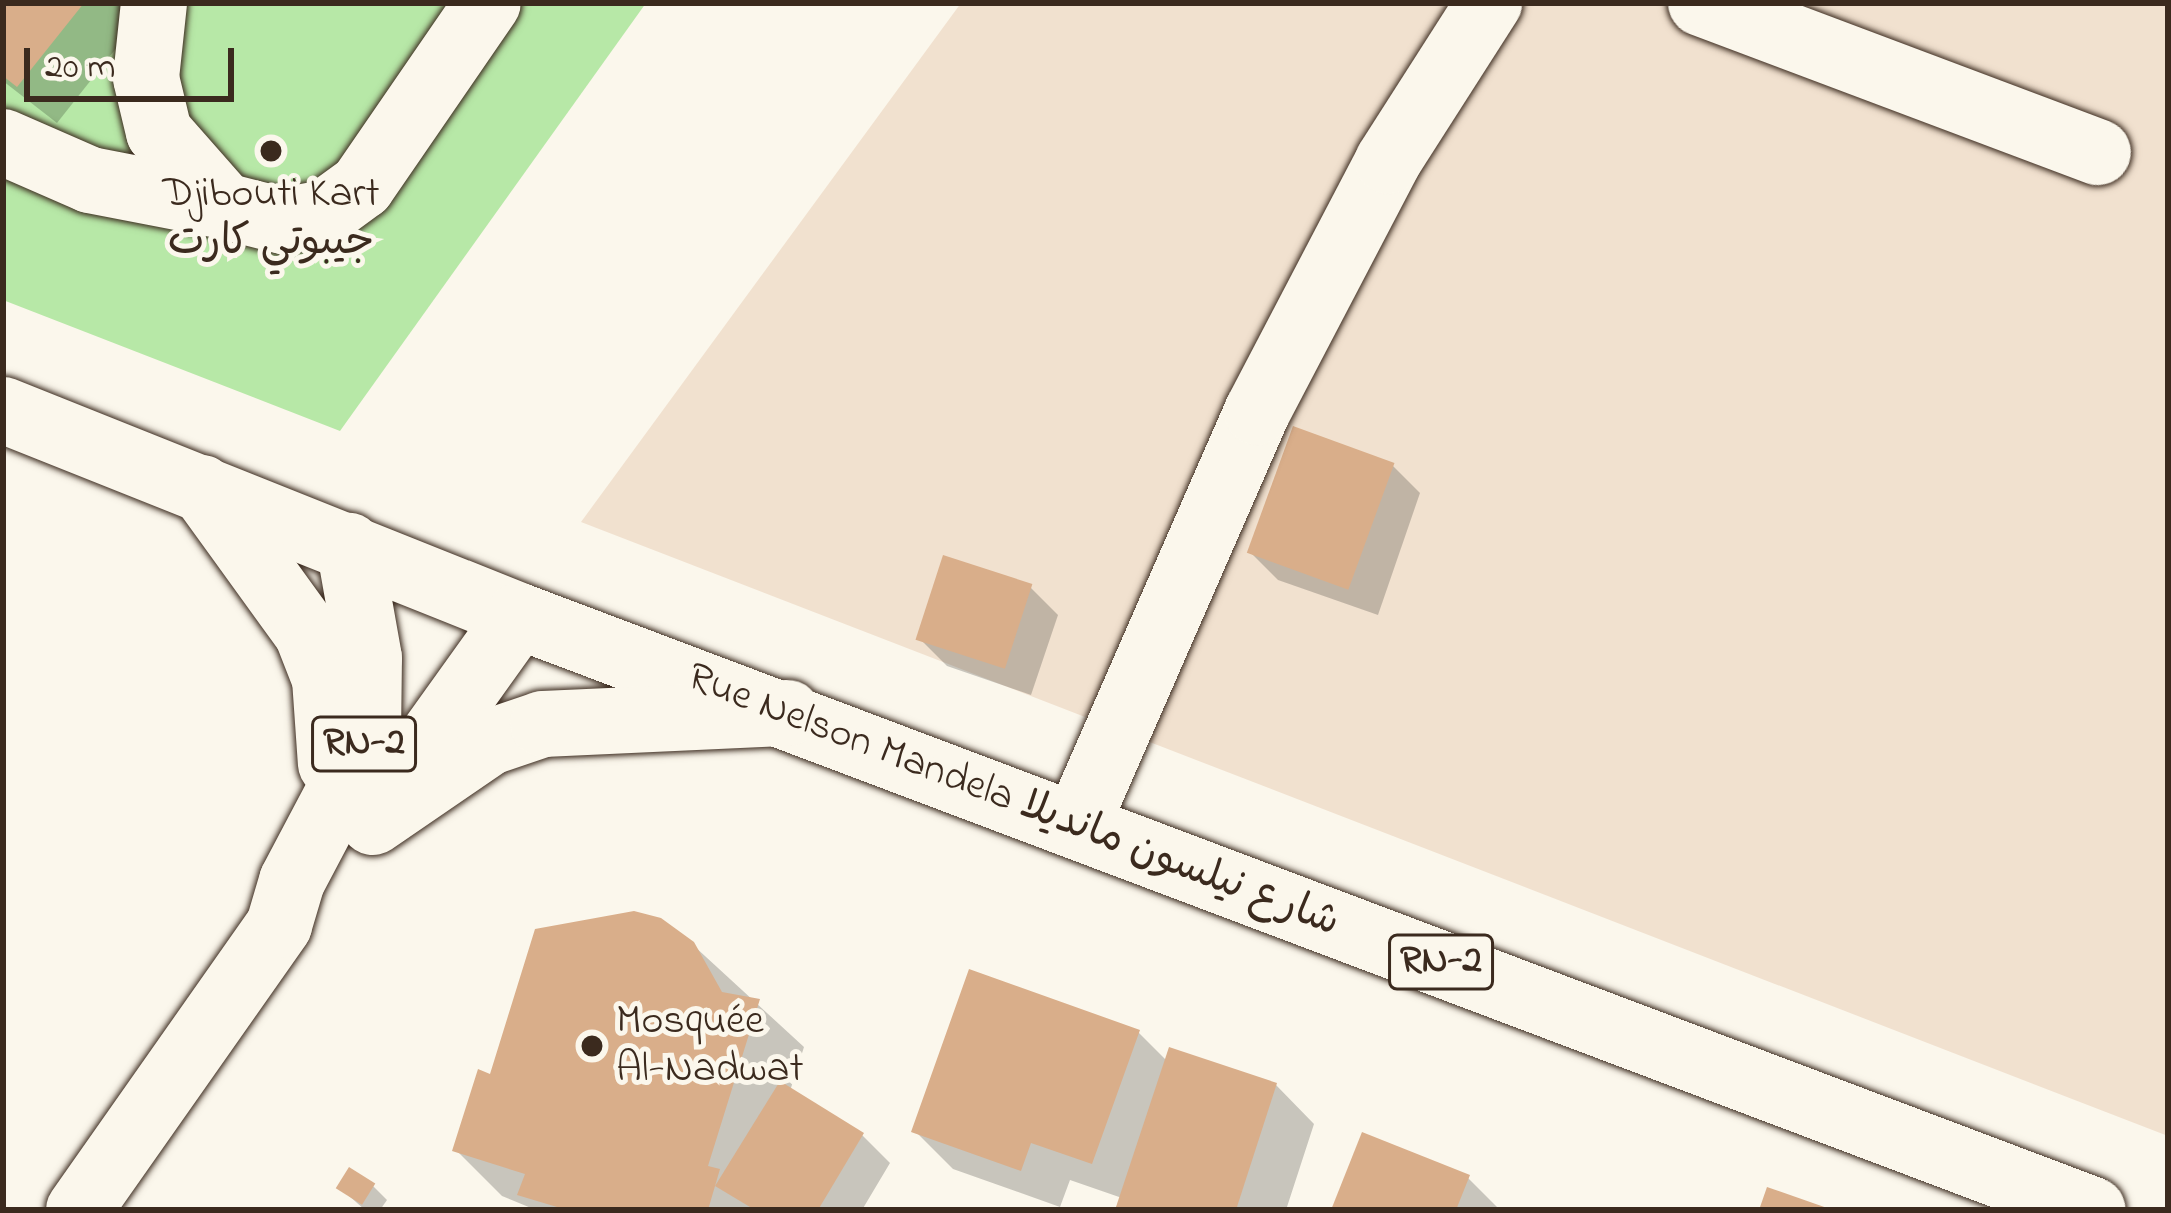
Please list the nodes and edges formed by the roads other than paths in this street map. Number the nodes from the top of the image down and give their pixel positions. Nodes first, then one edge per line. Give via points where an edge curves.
1 (154, 3) edge
2 (488, 3) edge
3 (1701, 3) edge
4 (1488, 4) edge
5 (3, 142) edge
6 (2098, 152) dead end
7 (224, 206) junction
8 (3, 410) edge
9 (202, 488) junction
10 (349, 546) junction
11 (519, 616) junction
12 (788, 713) junction
13 (350, 817) junction
14 (1077, 824) junction
15 (79, 1210) edge
16 (2093, 1210) edge

1 - 7 main road via 146,78 158,132
2 - 7 main road via 362,186 325,213 283,221
3 - 6 main road
4 - 14 main road via 1388,160 1257,412
5 - 7 main road via 90,180
8 - 9 main road, Rue Nelson Mandela شارع نيلسون مانديلا
9 - 10 main road, Rue Nelson Mandela شارع نيلسون مانديلا
9 - 13 main road via 268,570 325,679
10 - 11 main road, Rue Nelson Mandela شارع نيلسون مانديلا
10 - 13 main road, RN-2 via 372,702
11 - 12 main road, Rue Nelson Mandela شارع نيلسون مانديلا / RN-2
11 - 13 main road, RN-2
12 - 13 main road via 543,724 490,742
12 - 14 main road, Rue Nelson Mandela شارع نيلسون مانديلا / RN-2
13 - 15 main road, RN-2 via 331,880 279,926
14 - 16 main road, Rue Nelson Mandela شارع نيلسون مانديلا / RN-2

